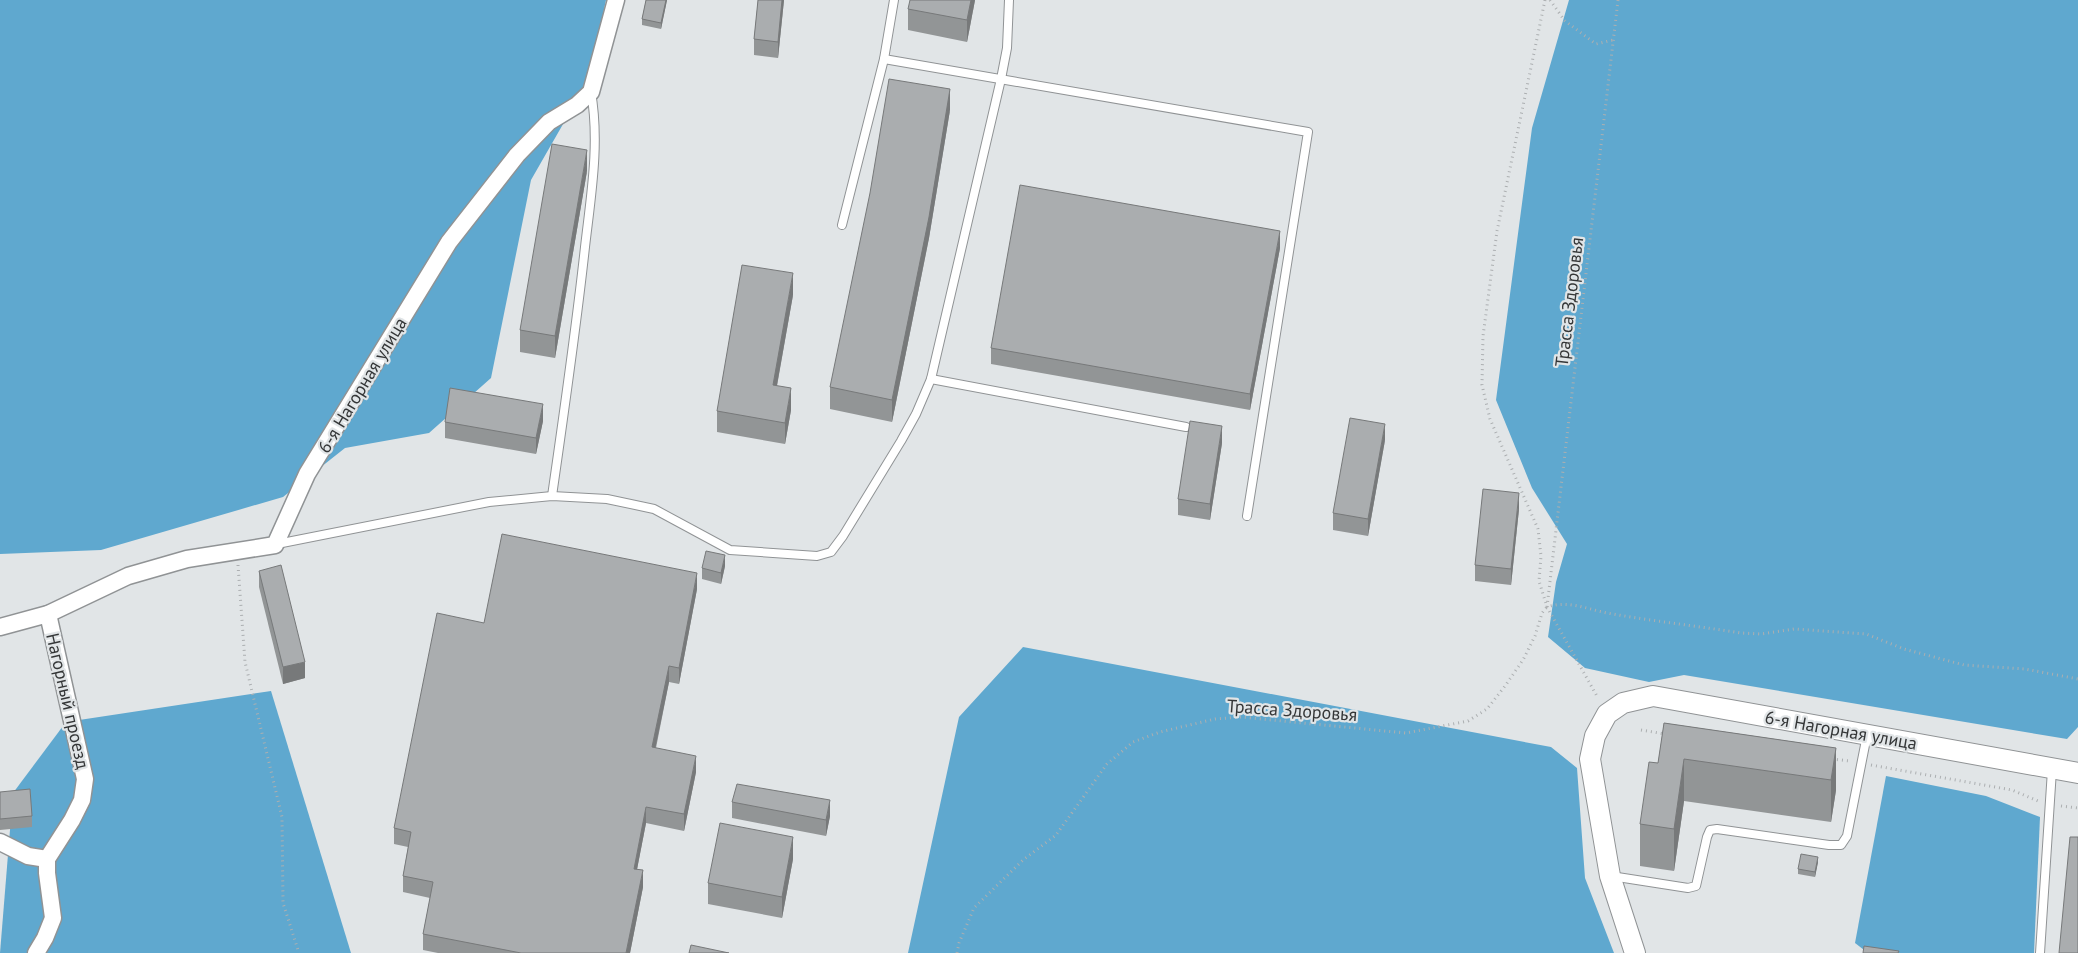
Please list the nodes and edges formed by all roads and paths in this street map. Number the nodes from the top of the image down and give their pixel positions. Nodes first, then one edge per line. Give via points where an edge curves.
1 (616, 0) edge
2 (894, 0) edge
3 (1009, 0) edge
4 (1545, 0) edge
5 (1550, 0) edge
6 (1618, 0) edge
7 (1613, 40) junction
8 (884, 59) junction
9 (1001, 79) junction
10 (591, 92) junction
11 (842, 225) dead end
12 (931, 379) junction
13 (1186, 426) dead end
14 (552, 496) junction
15 (1247, 516) dead end
16 (275, 544) junction
17 (237, 552) junction
18 (1547, 607) junction
19 (48, 614) junction
20 (0, 627) edge
21 (2078, 680) edge
22 (1607, 714) junction
23 (1867, 735) junction
24 (2052, 768) junction
25 (2078, 772) edge
26 (0, 842) edge
27 (47, 859) junction
28 (1610, 876) junction
29 (36, 953) edge
30 (299, 953) edge
31 (957, 953) edge
32 (1634, 953) edge
33 (2040, 953) edge

1 - 10 street
2 - 8 lane
3 - 9 lane via 1007,48
4 - 18 path via 1496,231 1483,336 1482,385 1490,419 1538,529 1539,581
5 - 7 path via 1565,21 1596,44
6 - 7 path, Трасса Здоровья
7 - 18 path, Трасса Здоровья
8 - 9 lane
8 - 11 lane
9 - 12 lane
9 - 15 lane via 1308,132
10 - 14 lane via 595,114 595,164
10 - 16 street, 6-я Нагорная улица via 549,122 517,156 449,242 307,474
12 - 13 lane
12 - 14 lane via 901,441 831,552 817,556 730,550 654,509 607,499
14 - 16 lane via 489,502
16 - 17 street
17 - 19 street via 187,559 128,576
17 - 30 path via 246,662 282,817 283,903
18 - 21 path via 1568,604 1741,633 1761,634 1794,629 1866,634 1904,649 1964,665 2025,669
18 - 22 path
18 - 31 path, Трасса Здоровья via 1523,660 1510,680 1487,709 1468,721 1406,733 1241,717 1215,718 1133,742 1107,764 1056,835 1023,860 974,908
19 - 20 street
19 - 27 street, Нагорный проезд via 85,780 82,800
22 - 23 street, 6-я Нагорная улица via 1623,703 1653,696
22 - 28 street via 1595,736 1590,759
23 - 24 street, 6-я Нагорная улица
23 - 28 lane via 1848,836 1841,845 1717,829 1710,830 1707,837 1696,886 1688,888
24 - 25 street, 6-я Нагорная улица
24 - 33 lane
26 - 27 street via 28,856
27 - 29 street via 53,918
28 - 32 street

